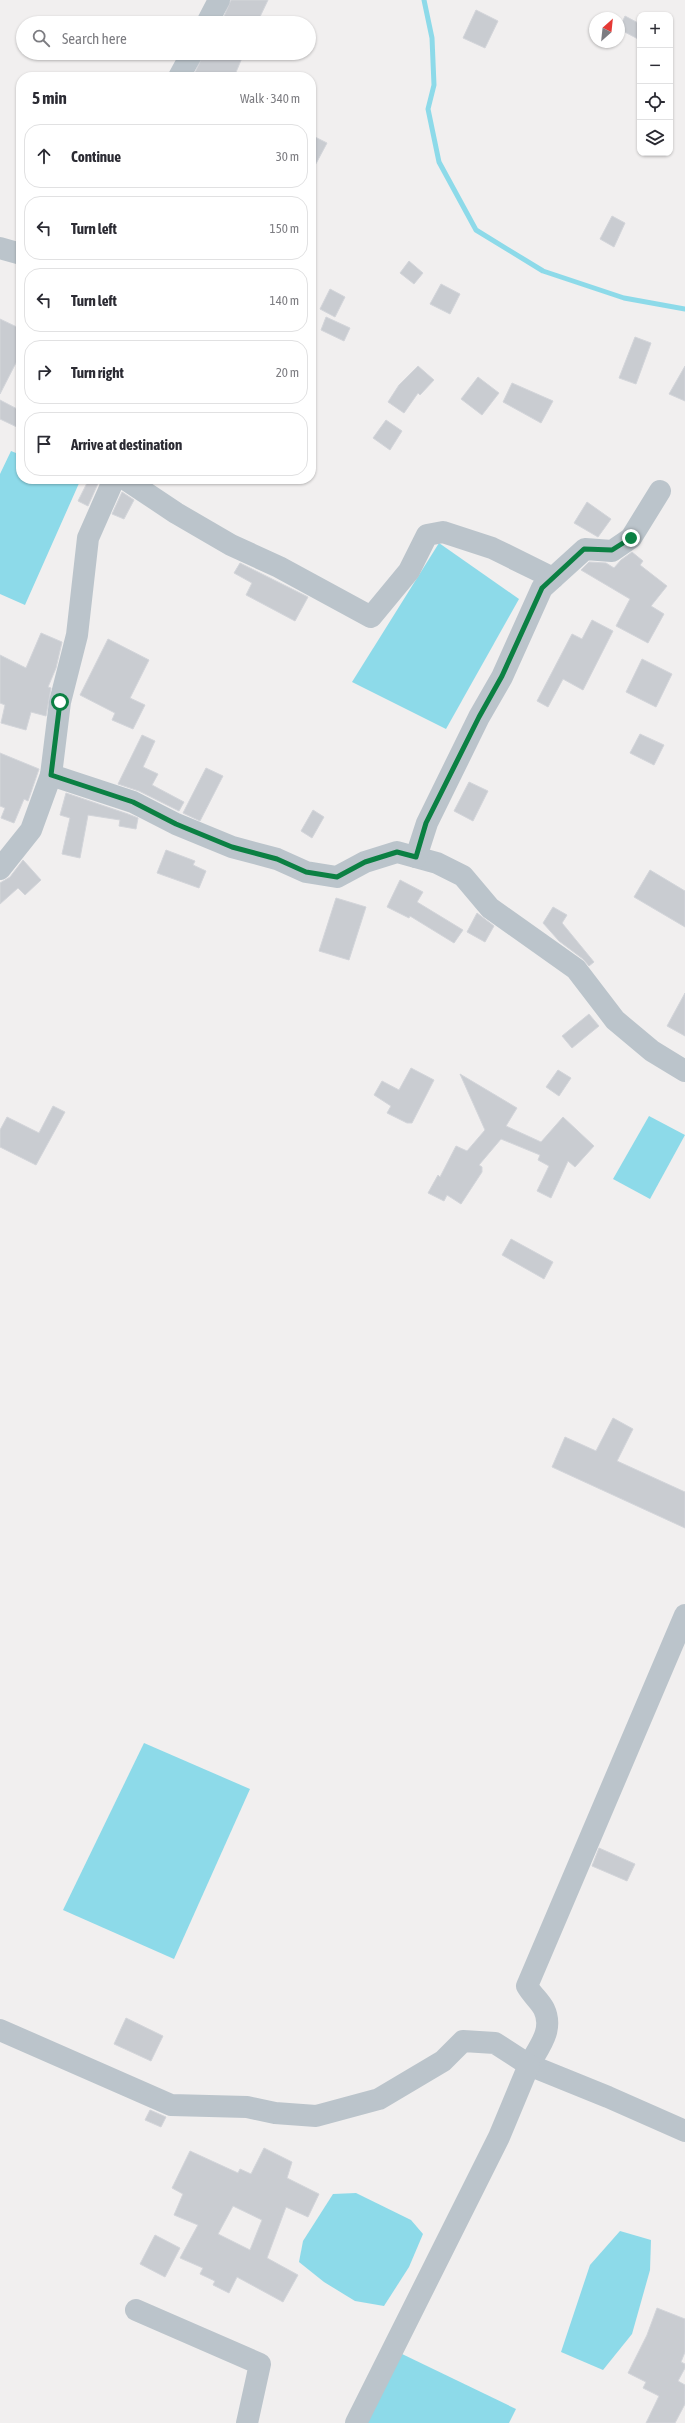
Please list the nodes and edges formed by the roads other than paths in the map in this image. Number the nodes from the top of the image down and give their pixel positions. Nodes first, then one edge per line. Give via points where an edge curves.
1 (219, 0) edge
2 (211, 16) edge
3 (188, 60) edge
4 (182, 72) edge
5 (0, 248) edge
6 (16, 253) edge
7 (112, 484) edge
8 (133, 484) edge
9 (660, 491) dead end
10 (553, 578) junction
11 (51, 775) junction
12 (416, 857) junction
13 (0, 869) edge
14 (685, 1071) edge
15 (685, 1615) edge
16 (680, 1643) edge
17 (0, 2030) edge
18 (529, 2065) junction
19 (685, 2131) edge
20 (136, 2310) dead end
21 (247, 2423) edge
22 (356, 2423) edge

1 - 2 street
3 - 4 street
5 - 6 street
7 - 11 street via 88,538 77,635 60,702
8 - 10 street via 231,545 279,567 371,618 409,570 427,535 443,532 492,548
9 - 10 street via 631,538 612,550 584,549
10 - 12 street via 542,588 502,676 426,823
11 - 12 street via 133,802 176,824 232,847 277,859 306,872 337,877 365,862 397,852
11 - 13 street via 31,830
12 - 14 street via 437,863 463,876 490,908 576,969 615,1020 652,1051
15 - 16 street
16 - 18 street via 527,1986 532,1997 543,2007 549,2024 547,2033
17 - 18 street via 171,2105 248,2107 275,2113 316,2116 379,2099 443,2061 463,2040 495,2043
18 - 19 street
18 - 22 street via 498,2137
20 - 21 street via 260,2364

